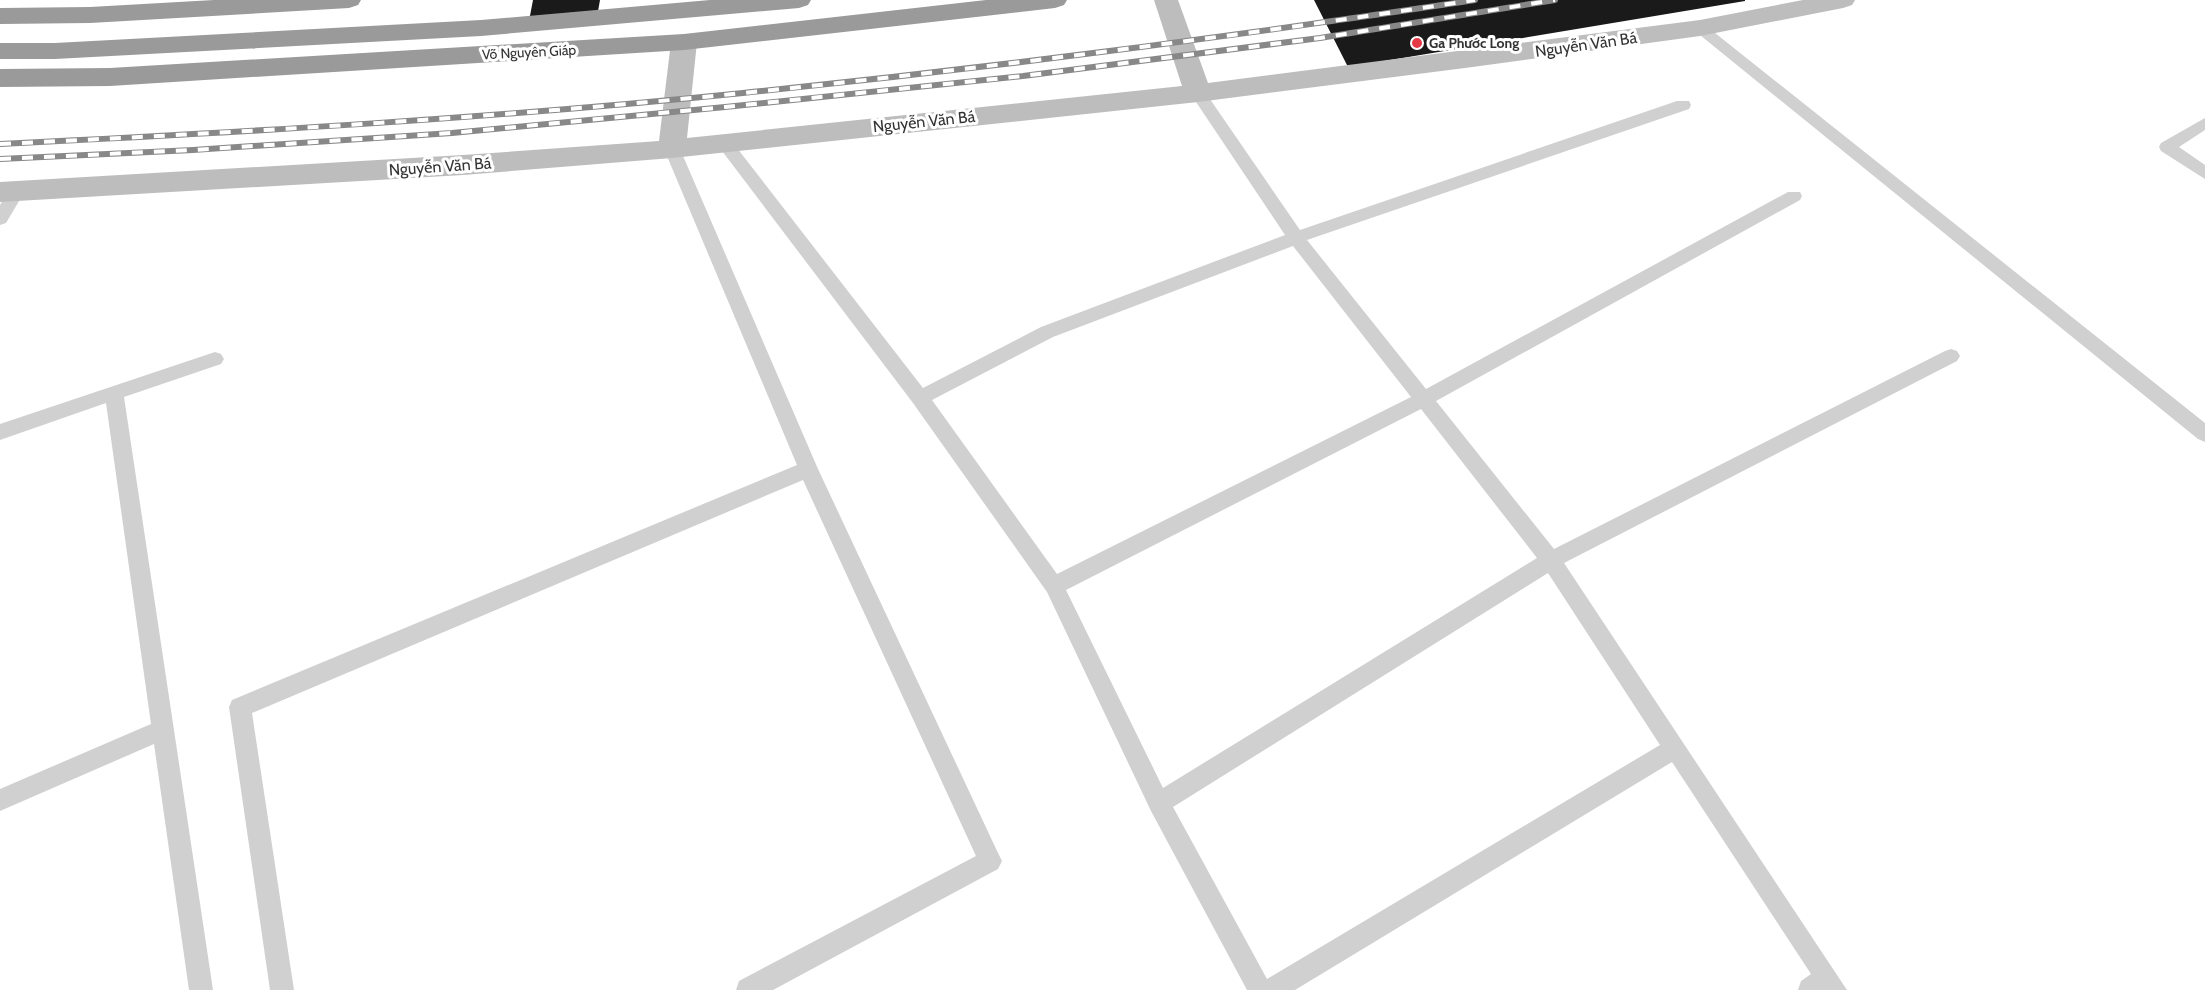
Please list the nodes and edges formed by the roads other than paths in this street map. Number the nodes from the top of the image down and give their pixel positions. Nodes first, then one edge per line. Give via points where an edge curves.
1 (348, 0) edge
2 (799, 0) edge
3 (951, 0) edge
4 (1055, 0) edge
5 (1166, 0) edge
6 (1843, 0) edge
7 (0, 16) edge
8 (918, 17) junction
9 (1700, 28) junction
10 (684, 42) junction
11 (0, 51) edge
12 (0, 78) edge
13 (1198, 93) junction
14 (1683, 105) dead end
15 (2205, 123) edge
16 (724, 143) junction
17 (672, 149) junction
18 (2205, 173) edge
19 (8, 192) edge
20 (1794, 196) dead end
21 (0, 219) edge
22 (1296, 238) junction
23 (1951, 356) dead end
24 (215, 359) dead end
25 (114, 393) junction
26 (920, 398) junction
27 (1424, 399) junction
28 (0, 432) edge
29 (2205, 434) edge
30 (808, 469) junction
31 (1551, 560) junction
32 (1054, 586) junction
33 (163, 730) junction
34 (1674, 748) junction
35 (0, 800) edge
36 (1159, 803) junction
37 (1824, 986) edge
38 (201, 990) edge
39 (282, 990) edge
40 (748, 990) edge
41 (1260, 990) edge
42 (1272, 990) edge

1 - 7 highway via 90,15
2 - 11 highway, Võ Nguyên Giáp via 481,28
3 - 8 highway
4 - 8 highway, Võ Nguyên Giáp
5 - 13 main road
6 - 9 main road, Nguyễn Văn Bá
8 - 10 highway, Võ Nguyên Giáp
9 - 13 main road, Nguyễn Văn Bá
9 - 29 lane
10 - 12 highway, Võ Nguyên Giáp via 110,77
10 - 17 main road
13 - 16 main road, Nguyễn Văn Bá
13 - 22 lane
14 - 22 lane
15 - 18 lane via 2167,147
16 - 17 main road, Nguyễn Văn Bá
16 - 26 lane
17 - 19 main road, Nguyễn Văn Bá
17 - 30 lane
19 - 21 lane
20 - 27 lane
22 - 26 lane via 1047,332
22 - 27 lane
23 - 31 lane
24 - 25 lane
25 - 28 lane
25 - 33 lane
26 - 32 lane
27 - 31 lane
27 - 32 lane
30 - 39 lane via 240,706
30 - 40 lane via 990,861
31 - 34 lane
31 - 36 lane
32 - 36 lane
33 - 35 lane
33 - 38 lane
34 - 37 lane
34 - 42 lane
36 - 41 lane

